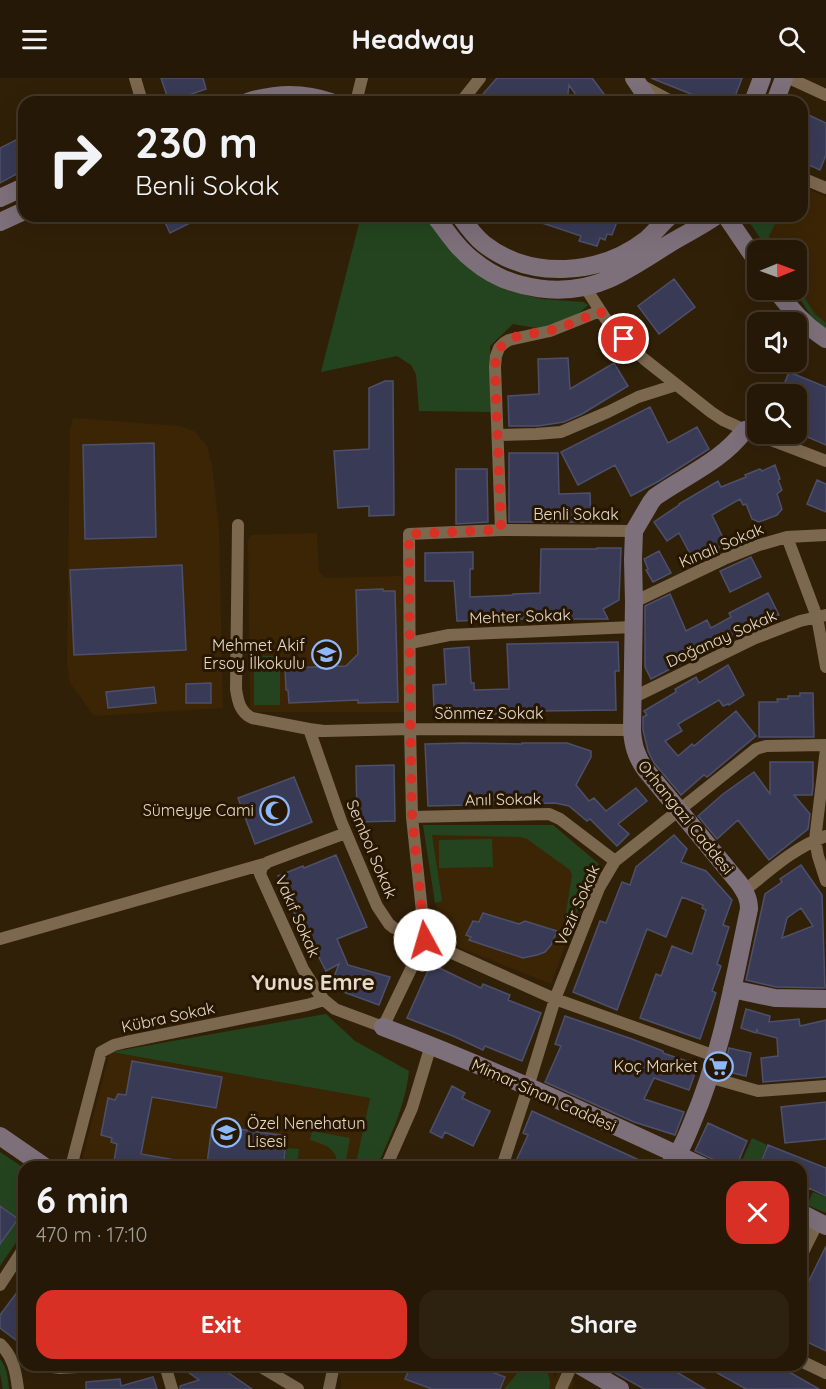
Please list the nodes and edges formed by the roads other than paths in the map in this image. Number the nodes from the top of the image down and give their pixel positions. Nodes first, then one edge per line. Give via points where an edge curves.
1 (135, 78) edge
2 (362, 78) edge
3 (480, 78) edge
4 (762, 78) edge
5 (786, 78) edge
6 (636, 81) edge
7 (826, 95) edge
8 (140, 96) edge
9 (272, 96) edge
10 (304, 96) edge
11 (358, 96) edge
12 (466, 96) edge
13 (646, 96) edge
14 (662, 96) edge
15 (755, 96) edge
16 (778, 96) edge
17 (808, 180) edge
18 (826, 188) edge
19 (18, 190) edge
20 (0, 198) edge
21 (18, 214) edge
22 (0, 222) edge
23 (440, 222) edge
24 (465, 222) edge
25 (664, 222) edge
26 (706, 222) edge
27 (730, 222) edge
28 (747, 247) edge
29 (585, 287) junction
30 (784, 300) edge
31 (600, 311) junction
32 (826, 339) edge
33 (676, 385) junction
34 (745, 430) junction
35 (498, 435) junction
36 (826, 461) edge
37 (238, 525) dead end
38 (501, 530) junction
39 (634, 531) junction
40 (826, 535) edge
41 (787, 537) junction
42 (634, 602) junction
43 (822, 616) edge
44 (633, 627) junction
45 (410, 642) junction
46 (826, 667) edge
47 (632, 698) junction
48 (309, 729) junction
49 (410, 729) junction
50 (632, 730) junction
51 (826, 747) edge
52 (680, 810) junction
53 (412, 817) junction
54 (346, 833) junction
55 (821, 838) edge
56 (615, 861) junction
57 (264, 864) junction
58 (826, 881) edge
59 (744, 891) junction
60 (0, 939) edge
61 (425, 940) junction
62 (732, 989) junction
63 (555, 999) junction
64 (826, 999) edge
65 (324, 1000) junction
66 (383, 1027) junction
67 (431, 1045) junction
68 (715, 1056) junction
69 (709, 1077) junction
70 (826, 1086) edge
71 (528, 1087) junction
72 (0, 1136) edge
73 (36, 1161) edge
74 (73, 1161) edge
75 (389, 1161) edge
76 (504, 1161) edge
77 (673, 1161) edge
78 (807, 1216) edge
79 (822, 1224) edge
80 (807, 1247) edge
81 (18, 1257) edge
82 (0, 1285) edge
83 (3, 1346) edge
84 (18, 1356) edge
85 (807, 1364) edge
86 (167, 1371) edge
87 (268, 1371) edge
88 (333, 1371) edge
89 (569, 1371) edge
90 (589, 1371) edge
91 (826, 1373) edge
92 (18, 1389) edge
93 (172, 1389) edge
94 (298, 1389) edge
95 (329, 1389) edge
96 (561, 1389) edge
97 (620, 1389) edge

1 - 8 street
2 - 11 street
3 - 12 street
4 - 15 street
5 - 7 street
5 - 16 street
6 - 13 street
6 - 14 street
9 - 10 street
17 - 18 street
19 - 20 street
21 - 22 street
23 - 29 street via 472,260 498,277 541,288
24 - 25 street via 484,244 511,259 550,269 571,269 593,266 627,252
26 - 29 street via 629,269
27 - 28 street
29 - 31 street
30 - 32 street
31 - 33 street via 630,346
31 - 35 street via 550,331 509,340 499,348 495,367
33 - 34 street via 723,420
33 - 35 street via 638,397 561,432
34 - 36 street
34 - 39 street, Orhangazi Caddesi via 715,460 655,497
35 - 38 street
37 - 48 street via 236,689 241,709 252,718
38 - 39 street, Benli Sokak
38 - 45 street, Benli Sokak via 409,534
39 - 42 street, Orhangazi Caddesi
40 - 41 street, Kınalı Sokak
41 - 42 street, Kınalı Sokak via 744,551
41 - 43 street
42 - 44 street, Orhangazi Caddesi
43 - 46 street
43 - 47 street, Doğanay Sokak via 753,639
44 - 45 street, Mehter Sokak via 449,635
44 - 47 street, Orhangazi Caddesi
45 - 49 street
47 - 50 street, Orhangazi Caddesi
48 - 49 street, Sönmez Sokak
48 - 54 street, Sembol Sokak
49 - 50 street, Sönmez Sokak
49 - 53 street
50 - 52 street, Orhangazi Caddesi via 638,759
51 - 52 street, Vezir Sokak via 756,749
51 - 55 street
52 - 56 street, Vezir Sokak
52 - 59 street, Orhangazi Caddesi
53 - 56 street, Anıl Sokak via 549,814
53 - 61 street
54 - 57 street, Vakıf Sokak
54 - 61 street, Sembol Sokak via 377,906 389,924
55 - 58 street via 818,856
55 - 59 street via 783,860
56 - 63 street, Vezir Sokak via 599,888
57 - 60 street
57 - 65 street, Vakıf Sokak via 260,874 303,969
59 - 62 street, Orhangazi Caddesi via 749,909
61 - 63 street, Sembol Sokak
61 - 66 street
62 - 64 street via 776,998
62 - 68 street, Orhangazi Caddesi
63 - 68 street, Sembol Sokak
63 - 71 street, Vezir Sokak
65 - 66 street, Vakıf Sokak via 335,1009
65 - 74 street, Kübra Sokak via 107,1048 101,1052
66 - 67 street, Mimar Sinan Caddesi
67 - 71 street, Mimar Sinan Caddesi
67 - 75 street via 412,1108
68 - 69 street, Orhangazi Caddesi
69 - 70 street via 758,1091
69 - 77 street, Orhangazi Caddesi
71 - 76 street, Vezir Sokak
71 - 77 street, Mimar Sinan Caddesi
72 - 73 street
78 - 79 street
79 - 80 street
81 - 82 street
83 - 84 street
83 - 92 street via 14,1366
85 - 91 street
86 - 93 street
87 - 94 street
88 - 95 street
89 - 96 street
90 - 97 street

